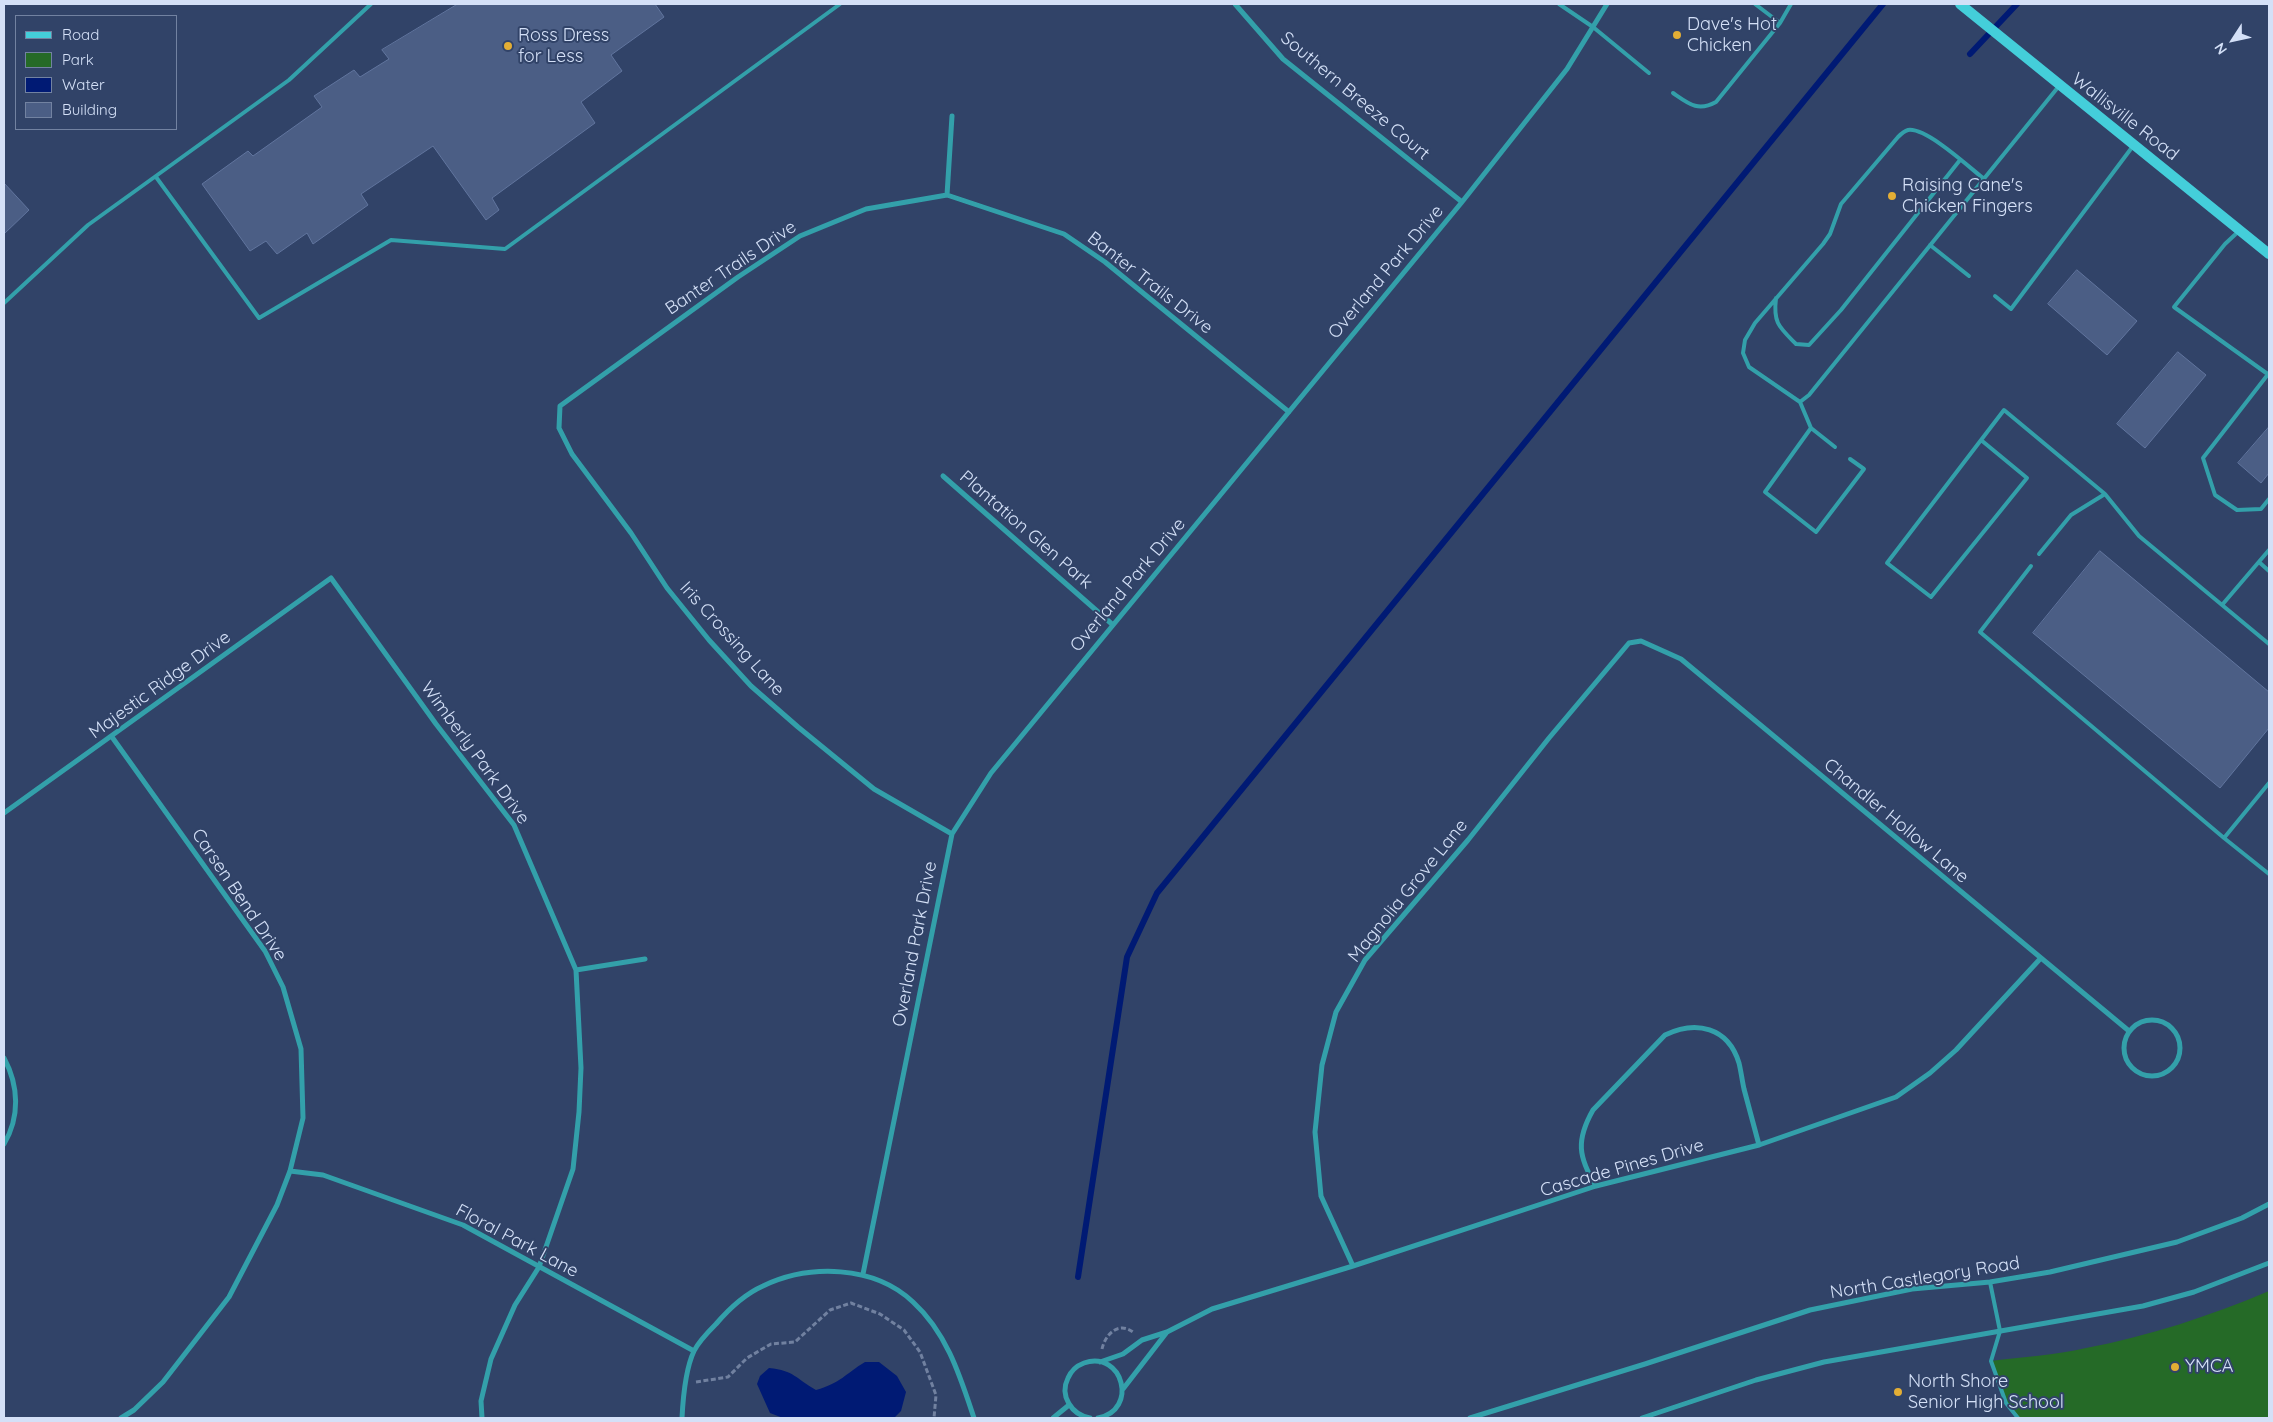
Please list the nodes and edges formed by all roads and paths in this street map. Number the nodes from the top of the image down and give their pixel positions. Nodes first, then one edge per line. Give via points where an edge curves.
1 (371, 4) edge
2 (840, 4) edge
3 (1235, 4) edge
4 (1559, 4) edge
5 (1607, 4) edge
6 (1755, 4) edge
7 (1791, 4) edge
8 (1960, 4) edge
9 (1780, 23) junction
10 (1593, 27) junction
11 (1649, 73) dead end
12 (2060, 86) junction
13 (1673, 93) dead end
14 (952, 116) dead end
15 (2134, 144) junction
16 (1960, 160) junction
17 (156, 177) junction
18 (1984, 179) junction
19 (947, 195) junction
20 (1462, 202) junction
21 (2240, 230) junction
22 (1930, 245) junction
23 (2269, 254) edge
24 (1969, 276) dead end
25 (1995, 296) dead end
26 (1776, 298) junction
27 (4, 303) edge
28 (2269, 374) edge
29 (1800, 402) junction
30 (560, 406) joint
31 (1289, 412) junction
32 (1811, 428) junction
33 (1981, 440) junction
34 (1835, 447) dead end
35 (1850, 458) dead end
36 (943, 476) dead end
37 (2105, 494) junction
38 (2269, 499) edge
39 (2269, 550) edge
40 (2039, 554) dead end
41 (2259, 562) junction
42 (2031, 566) dead end
43 (2269, 571) edge
44 (331, 578) joint
45 (2222, 605) junction
46 (1113, 625) junction
47 (1641, 641) joint
48 (2269, 644) edge
49 (112, 737) junction
50 (2269, 783) edge
51 (4, 804) edge
52 (6, 812) edge
53 (952, 834) junction
54 (2224, 838) junction
55 (2269, 874) edge
56 (645, 959) dead end
57 (2040, 959) junction
58 (576, 970) junction
59 (2130, 1031) junction
60 (4, 1058) edge
61 (4, 1144) edge
62 (1759, 1145) junction
63 (290, 1171) junction
64 (1596, 1186) junction
65 (2269, 1204) edge
66 (2269, 1263) edge
67 (1353, 1266) junction
68 (539, 1267) junction
69 (863, 1274) junction
70 (1990, 1282) junction
71 (2000, 1331) junction
72 (1167, 1332) junction
73 (1142, 1340) junction
74 (694, 1351) junction
75 (1099, 1362) junction
76 (686, 1384) junction
77 (1123, 1389) junction
78 (1069, 1404) junction
79 (121, 1418) edge
80 (482, 1418) edge
81 (682, 1418) edge
82 (934, 1418) edge
83 (974, 1418) edge
84 (1053, 1418) edge
85 (1090, 1418) edge
86 (1098, 1418) edge
87 (1470, 1418) edge
88 (1642, 1418) edge
89 (2018, 1418) edge

1 - 17 lane via 289,80
2 - 17 lane via 505,249 391,240 259,318
3 - 20 street, Southern Breeze Court via 1283,59
4 - 10 lane
5 - 10 street, Overland Park Drive
6 - 9 lane
7 - 9 lane
8 - 12 main road, Wallisville Road
9 - 13 lane via 1716,102 1706,108 1691,106
10 - 11 lane
10 - 20 street, Overland Park Drive via 1567,69
12 - 15 main road, Wallisville Road
12 - 18 lane
14 - 19 street
15 - 21 main road, Wallisville Road
15 - 25 lane via 2011,309
16 - 18 lane
16 - 26 lane via 1929,136 1906,130 1841,204 1830,234
16 - 26 lane via 1841,310 1809,344 1796,344 1777,326
17 - 27 lane via 69,241
18 - 22 lane
19 - 30 street, Banter Trails Drive via 866,209 800,236
19 - 31 street, Banter Trails Drive via 1064,234 1105,262
20 - 31 street, Overland Park Drive
21 - 23 main road, Wallisville Road
21 - 28 lane via 2174,307
22 - 24 lane
22 - 29 lane
26 - 29 lane via 1755,323 1745,340 1743,353 1749,367
28 - 38 lane via 2203,458 2215,495 2237,510 2262,510
29 - 32 lane
30 - 53 street, Iris Crossing Lane via 559,428 572,454 667,588 709,640 798,728 874,789
31 - 46 street, Overland Park Drive
32 - 34 lane
32 - 35 lane via 1765,492 1816,532 1864,469
33 - 33 lane via 1887,563 1931,597 2027,478
33 - 37 lane via 2004,410
36 - 46 street, Plantation Glen Park
37 - 40 lane via 2072,515
37 - 45 lane via 2139,536
39 - 41 lane
41 - 43 lane
41 - 45 lane
42 - 54 lane via 1980,632
44 - 49 street, Majestic Ridge Drive
44 - 58 street, Wimberly Park Drive via 436,724 514,825
45 - 48 lane
46 - 53 street, Overland Park Drive via 991,774
47 - 57 street, Chandler Hollow Lane via 1681,659
47 - 67 street, Magnolia Grove Lane via 1629,643 1616,656 1468,840 1365,960 1336,1012 1322,1065 1315,1132 1321,1196
49 - 52 street, Majestic Ridge Drive
49 - 63 street, Carsen Bend Drive via 265,951 283,987 300,1048 303,1118
50 - 54 lane
51 - 52 street
53 - 69 street, Overland Park Drive
54 - 55 lane
56 - 58 street
57 - 59 street, Chandler Hollow Lane
57 - 62 street, Cascade Pines Drive via 1956,1050 1896,1097
58 - 68 street, Wimberly Park Drive via 581,1068 573,1169
59 - 59 street via 2124,1050 2135,1069 2155,1075 2171,1068 2177,1061 2179,1041 2169,1026 2161,1021 2148,1020
60 - 61 street via 17,1095 11,1132
62 - 64 street, Cascade Pines Drive
62 - 64 street via 1740,1064 1732,1048 1711,1030 1696,1026 1680,1028 1665,1035 1593,1110 1585,1123 1581,1156
63 - 68 street, Floral Park Lane via 323,1174 463,1225
63 - 79 street, Carsen Bend Drive via 277,1205 229,1297 163,1382
64 - 67 street, Cascade Pines Drive
65 - 70 street, North Castlegory Road via 2242,1218 2177,1242 2050,1272
66 - 71 street via 2194,1292 2143,1306
67 - 72 street, Cascade Pines Drive via 1212,1309
68 - 74 street, Floral Park Lane
68 - 80 street, Wimberly Park Drive via 515,1305 491,1359 481,1402
69 - 74 street via 833,1272 790,1276 762,1286 722,1318
69 - 83 street via 912,1300 937,1328 958,1369
70 - 71 lane
70 - 87 street, North Castlegory Road via 1912,1290 1810,1310
71 - 88 street via 1824,1362 1756,1380
71 - 89 lane via 1991,1361 2006,1403
72 - 73 street, Cascade Pines Drive
72 - 77 street, Cascade Pines Drive
73 - 75 street, Cascade Pines Drive via 1122,1354
73 - 75 path via 1129,1329 1112,1331 1104,1340
74 - 76 street
75 - 77 street via 1117,1373
75 - 78 street, Cascade Pines Drive via 1090,1361 1071,1372 1065,1391
76 - 81 street
76 - 82 path via 728,1377 748,1358 771,1344 795,1342 830,1310 851,1303 880,1314 904,1330 920,1352 936,1395
77 - 86 street, Cascade Pines Drive via 1116,1408 1109,1415
78 - 84 street
78 - 85 street via 1075,1412

